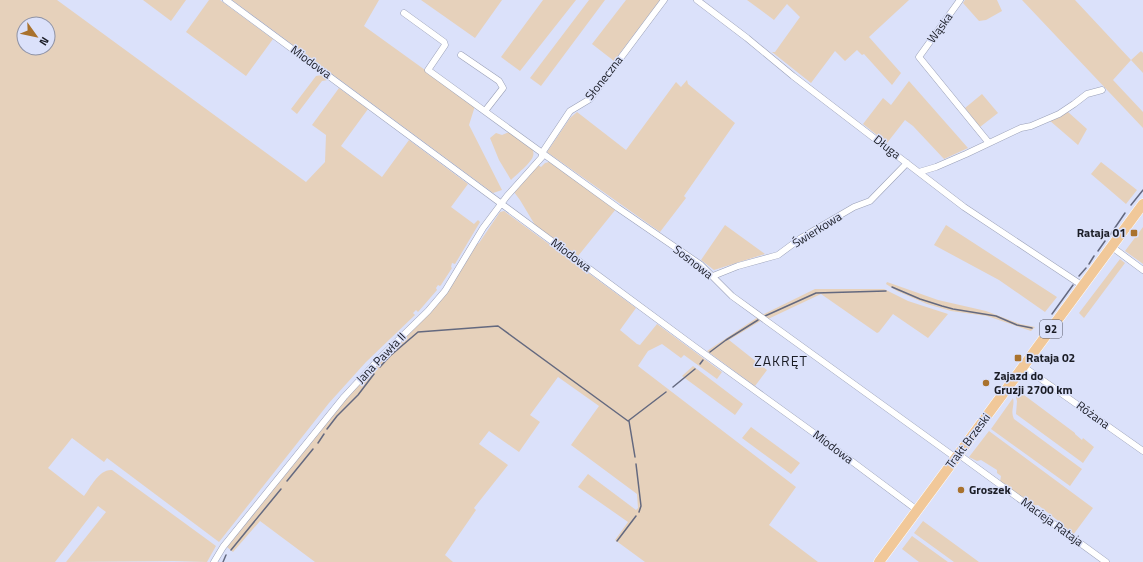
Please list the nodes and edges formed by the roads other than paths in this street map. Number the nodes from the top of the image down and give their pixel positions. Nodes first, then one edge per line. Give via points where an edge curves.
1 (226, 0) edge
2 (664, 0) edge
3 (697, 0) edge
4 (960, 0) edge
5 (404, 13) dead end
6 (461, 55) dead end
7 (1102, 90) dead end
8 (485, 110) junction
9 (989, 143) junction
10 (542, 153) junction
11 (907, 163) junction
12 (919, 172) junction
13 (502, 204) junction
14 (1143, 204) edge
15 (1112, 247) junction
16 (1143, 270) edge
17 (713, 276) junction
18 (1083, 286) junction
19 (1024, 366) junction
20 (1143, 451) edge
21 (957, 456) junction
22 (917, 510) junction
23 (214, 562) edge
24 (879, 562) edge
25 (1106, 562) edge

1 - 13 street, Miodowa
2 - 10 street, Słoneczna via 590,99 570,111
3 - 11 street, Długa
4 - 9 street, Wąska via 919,57
5 - 8 street, Sosnowa via 446,46 428,70
6 - 8 street via 499,81 502,88
7 - 9 street via 1087,94 1059,114
8 - 10 street, Sosnowa
9 - 12 street
10 - 13 street, Jana Pawła II via 542,157
10 - 17 street, Sosnowa
11 - 12 street, Długa
11 - 17 street, Świerkowa via 870,201 854,207 801,238 778,255
12 - 18 street, Długa via 990,225
13 - 22 street, Miodowa
13 - 23 street, Jana Pawła II via 483,228 445,291 328,415 223,547
14 - 15 main road, Trakt Brzeski / 92
15 - 16 street
15 - 18 main road, Trakt Brzeski / 92
17 - 21 street, Sosnowa via 732,296
18 - 19 main road, Trakt Brzeski / 92
19 - 20 street, Różana
19 - 21 main road, Trakt Brzeski / 92
21 - 22 main road, Trakt Brzeski / 92
21 - 25 street, Macieja Rataja
22 - 24 main road, Trakt Brzeski / 92

